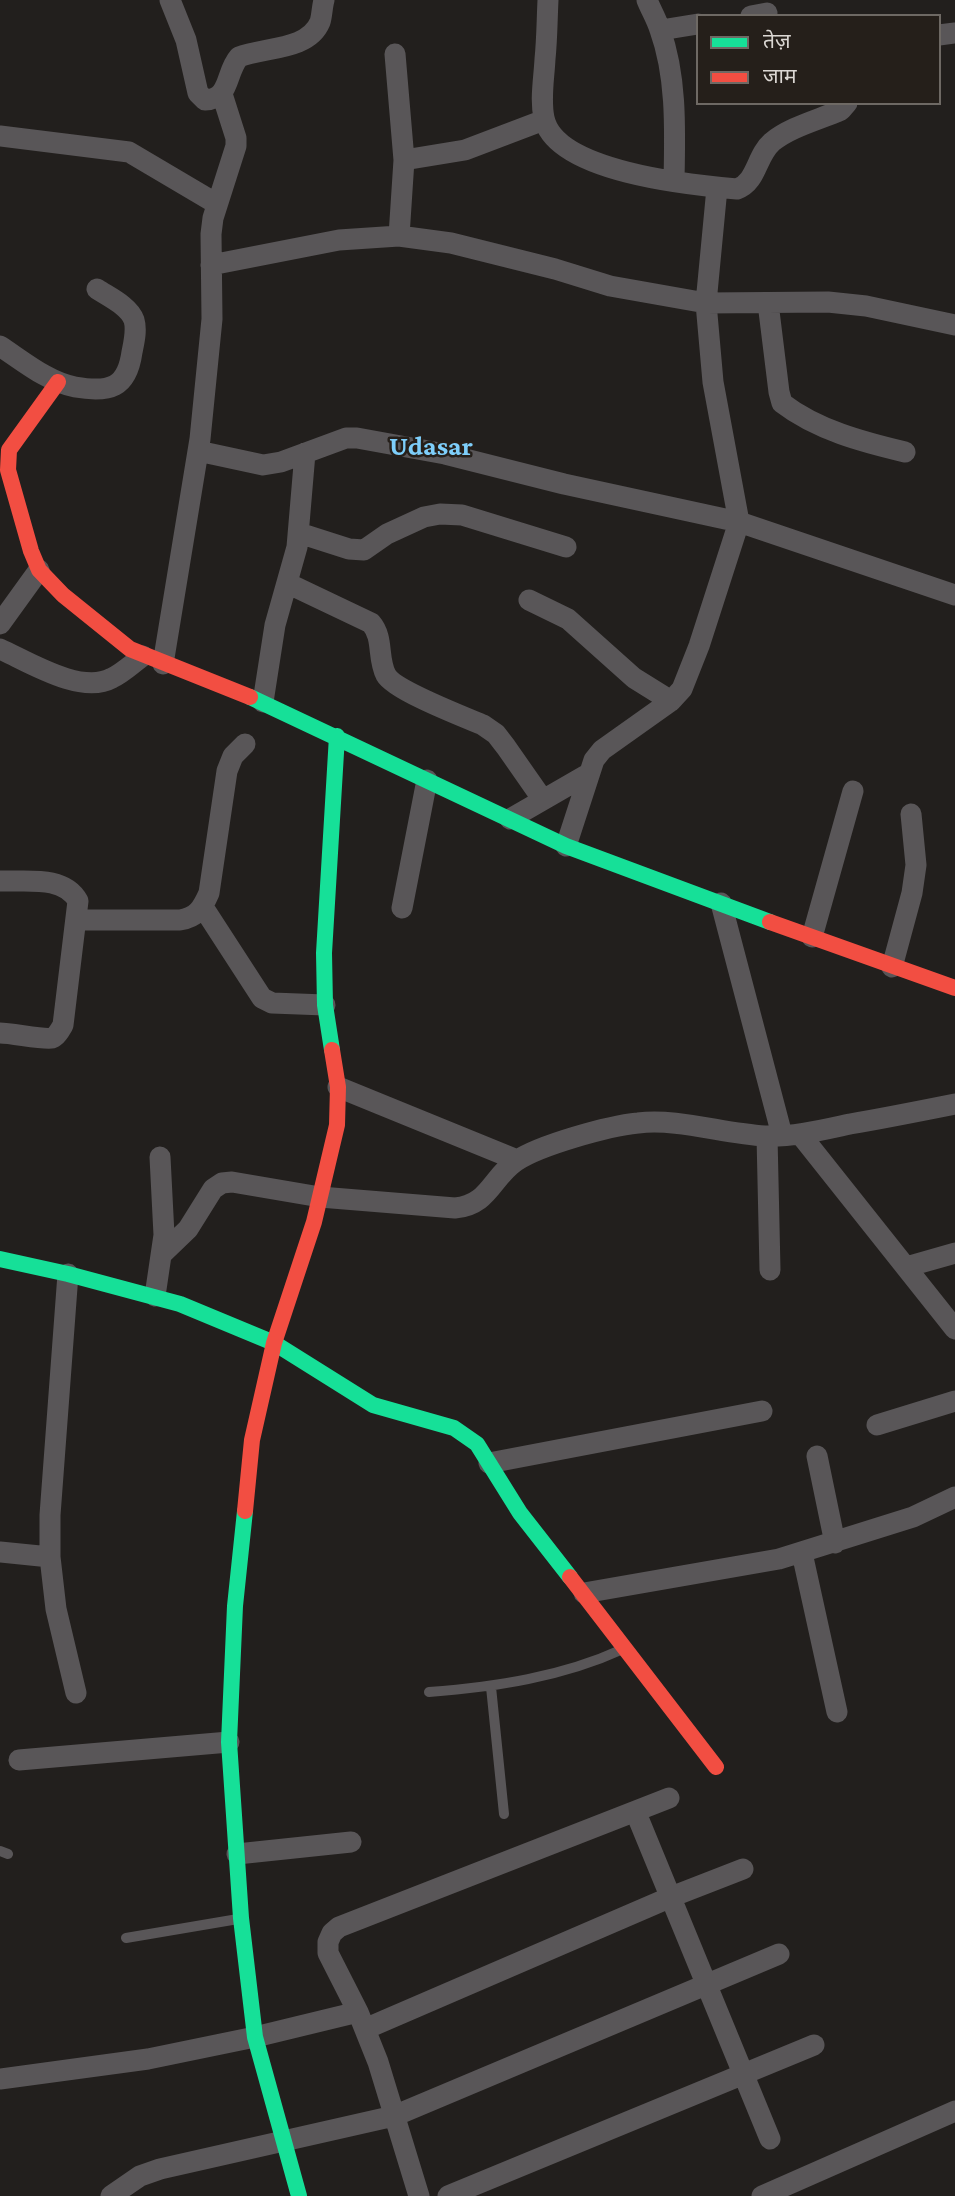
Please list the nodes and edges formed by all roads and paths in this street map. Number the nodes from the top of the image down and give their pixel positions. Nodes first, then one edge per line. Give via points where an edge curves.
1 (170, 0) edge
2 (324, 0) edge
3 (548, 0) edge
4 (647, 0) edge
5 (696, 24) edge
6 (661, 30) junction
7 (395, 54) dead end
8 (222, 94) junction
9 (846, 105) edge
10 (544, 121) junction
11 (0, 136) edge
12 (404, 160) junction
13 (674, 181) junction
14 (717, 188) junction
15 (217, 204) junction
16 (399, 236) junction
17 (211, 265) junction
18 (97, 289) dead end
19 (706, 303) junction
20 (768, 303) junction
21 (955, 326) edge
22 (0, 346) edge
23 (58, 382) junction
24 (198, 451) junction
25 (905, 452) dead end
26 (305, 453) junction
27 (738, 522) junction
28 (299, 533) junction
29 (566, 547) dead end
30 (39, 570) junction
31 (287, 583) junction
32 (955, 595) edge
33 (528, 600) dead end
34 (0, 624) edge
35 (0, 649) edge
36 (143, 656) junction
37 (163, 664) junction
38 (671, 701) junction
39 (263, 702) junction
40 (337, 736) junction
41 (245, 744) dead end
42 (588, 774) junction
43 (428, 780) junction
44 (853, 791) dead end
45 (543, 800) junction
46 (911, 814) dead end
47 (510, 819) junction
48 (566, 846) junction
49 (0, 881) edge
50 (721, 903) junction
51 (203, 906) junction
52 (402, 908) dead end
53 (76, 920) junction
54 (812, 937) junction
55 (892, 967) junction
56 (955, 988) edge
57 (325, 1005) junction
58 (0, 1033) edge
59 (338, 1087) junction
60 (955, 1104) edge
61 (783, 1135) junction
62 (160, 1157) dead end
63 (517, 1160) junction
64 (320, 1197) junction
65 (162, 1254) junction
66 (955, 1254) edge
67 (0, 1259) edge
68 (906, 1267) junction
69 (770, 1270) dead end
70 (68, 1274) junction
71 (155, 1296) junction
72 (955, 1329) edge
73 (274, 1343) junction
74 (955, 1401) edge
75 (762, 1410) dead end
76 (877, 1425) dead end
77 (817, 1456) dead end
78 (489, 1463) junction
79 (955, 1497) edge
80 (835, 1543) junction
81 (0, 1552) edge
82 (802, 1552) junction
83 (50, 1557) junction
84 (584, 1593) junction
85 (625, 1648) junction
86 (491, 1687) junction
87 (429, 1692) dead end
88 (76, 1693) dead end
89 (837, 1712) dead end
90 (229, 1742) junction
91 (19, 1760) dead end
92 (716, 1768) dead end
93 (669, 1798) dead end
94 (636, 1813) junction
95 (504, 1814) dead end
96 (351, 1842) dead end
97 (237, 1854) junction
98 (743, 1869) dead end
99 (671, 1897) junction
100 (241, 1919) junction
101 (126, 1938) dead end
102 (779, 1954) dead end
103 (707, 1986) junction
104 (361, 2020) junction
105 (256, 2037) junction
106 (814, 2045) dead end
107 (744, 2074) junction
108 (0, 2079) edge
109 (954, 2114) edge
110 (394, 2116) junction
111 (770, 2139) dead end
112 (285, 2141) junction
113 (774, 2194) edge
114 (111, 2196) edge
115 (299, 2196) edge
116 (419, 2196) edge
117 (448, 2196) edge

1 - 8 street via 186,40 198,93 205,100
2 - 8 street via 320,22 307,37 239,57
3 - 10 street
4 - 6 street
5 - 6 street
6 - 13 street via 671,75
7 - 12 street
8 - 15 street via 236,146
9 - 14 street via 780,135 768,145 745,186
10 - 12 street via 465,149
10 - 13 street via 571,153 593,163
11 - 15 street via 129,152
12 - 16 street
13 - 14 street
14 - 19 street
15 - 17 street
16 - 17 street via 339,240
16 - 19 street via 451,243 610,285
17 - 24 street via 212,319
18 - 23 street via 134,319 130,368 123,381 109,388
19 - 20 street
19 - 27 street via 713,382
20 - 21 street via 866,306
20 - 25 street via 782,403 860,441
22 - 23 street
23 - 30 street via 9,450 8,470
24 - 26 street via 263,466
24 - 37 street
26 - 27 street via 357,438
26 - 28 street
27 - 32 street
27 - 38 street via 699,646 682,689
28 - 29 street via 364,550 424,517 462,515
28 - 31 street
30 - 34 street
30 - 36 street via 63,596
31 - 39 street
31 - 45 street via 371,623 390,681 496,734
33 - 38 street via 568,619 634,678
35 - 36 street via 78,683 94,684 111,679
36 - 37 street
37 - 39 street
38 - 42 street via 603,750
39 - 40 street
40 - 43 street
40 - 57 street
41 - 51 street via 233,756 228,771 209,893
42 - 45 street
42 - 48 street
43 - 47 street
43 - 52 street
44 - 54 street
45 - 47 street
46 - 55 street via 916,865
47 - 48 street
48 - 50 street
49 - 53 street via 64,885 78,901
50 - 54 street
50 - 61 street
51 - 53 street via 193,918 180,920
51 - 57 street via 262,998 272,1003
53 - 58 street via 63,1025 56,1036
54 - 55 street
55 - 56 street
57 - 59 street
59 - 63 street
59 - 64 street via 337,1125
60 - 61 street
61 - 63 street via 637,1123 557,1142
61 - 68 street
61 - 69 street
62 - 65 street
63 - 64 street via 470,1207
64 - 65 street via 222,1183 213,1189 188,1229
64 - 73 street
65 - 71 street
66 - 68 street
67 - 70 street
68 - 72 street
70 - 71 street
70 - 83 street
71 - 73 street
73 - 78 street via 373,1405 468,1434
73 - 90 street via 252,1440 245,1501
74 - 76 street
75 - 78 street
77 - 80 street
78 - 84 street via 520,1513
79 - 80 street via 913,1517
80 - 82 street
81 - 83 street
82 - 84 street
82 - 89 street
83 - 88 street via 56,1609
84 - 85 street
85 - 86 lane via 580,1666
85 - 92 street
86 - 87 lane
86 - 95 lane
90 - 91 street
90 - 97 street
93 - 94 street
94 - 99 street
94 - 104 street via 339,1927 328,1942 328,1954
96 - 97 street
97 - 100 street
98 - 99 street
99 - 103 street
99 - 104 street
100 - 101 lane
100 - 105 street
102 - 103 street
103 - 107 street
103 - 110 street
104 - 105 street
104 - 110 street
105 - 108 street via 148,2059
105 - 112 street
106 - 107 street
107 - 111 street
107 - 117 street
109 - 113 street
110 - 112 street
110 - 116 street
112 - 114 street via 160,2169 140,2176
112 - 115 street

